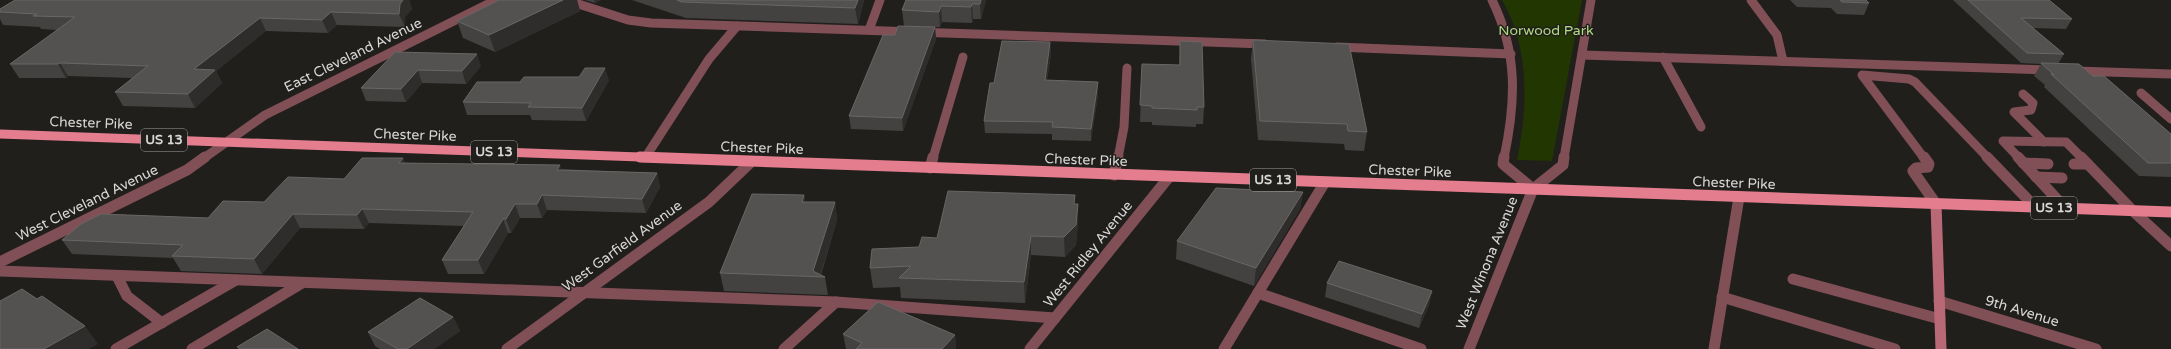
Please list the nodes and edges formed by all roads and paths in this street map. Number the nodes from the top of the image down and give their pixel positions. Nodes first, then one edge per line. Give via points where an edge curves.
1 (496, 0) edge
2 (566, 0) edge
3 (880, 0) edge
4 (1492, 0) edge
5 (1591, 0) edge
6 (1750, 0) edge
7 (738, 26) junction
8 (870, 30) junction
9 (1272, 45) edge
10 (1328, 47) edge
11 (1511, 54) junction
12 (1582, 55) junction
13 (963, 57) dead end
14 (1663, 57) junction
15 (1783, 61) junction
16 (1854, 64) junction
17 (1127, 68) dead end
18 (2171, 74) edge
19 (1862, 75) junction
20 (2141, 93) dead end
21 (2023, 94) dead end
22 (2171, 119) edge
23 (1701, 127) dead end
24 (0, 134) edge
25 (226, 142) junction
26 (2044, 142) junction
27 (645, 158) junction
28 (751, 162) junction
29 (2023, 163) junction
30 (2048, 164) dead end
31 (2074, 164) dead end
32 (2087, 164) junction
33 (930, 168) junction
34 (1114, 175) junction
35 (1169, 177) junction
36 (2036, 177) junction
37 (2062, 178) dead end
38 (2089, 178) dead end
39 (2102, 179) junction
40 (1326, 182) junction
41 (1533, 189) junction
42 (1739, 197) junction
43 (1936, 204) junction
44 (2035, 208) junction
45 (2066, 209) junction
46 (2133, 211) junction
47 (2171, 212) edge
48 (2171, 246) edge
49 (0, 262) edge
50 (0, 271) edge
51 (117, 276) junction
52 (1793, 279) dead end
53 (236, 280) junction
54 (303, 283) junction
55 (1258, 293) junction
56 (582, 294) junction
57 (1722, 297) junction
58 (1939, 301) junction
59 (836, 302) junction
60 (1055, 318) junction
61 (1940, 319) junction
62 (162, 322) junction
63 (116, 349) edge
64 (192, 349) edge
65 (507, 349) edge
66 (784, 349) edge
67 (1030, 349) edge
68 (1224, 349) edge
69 (1421, 349) edge
70 (1469, 349) edge
71 (1714, 349) edge
72 (1895, 349) edge
73 (1941, 349) edge
74 (2096, 349) edge

1 - 25 street, East Cleveland Avenue via 265,115
2 - 7 street via 633,21
3 - 8 street
4 - 11 street via 1505,26
5 - 12 street
6 - 15 street via 1775,29 1783,46
7 - 8 street
7 - 27 street via 709,58
8 - 9 street
10 - 11 street
11 - 41 street via 1514,101 1503,164
12 - 14 street
12 - 41 street via 1563,165
13 - 33 street
14 - 15 street
14 - 23 street
15 - 16 street
16 - 18 street
16 - 19 street
17 - 34 street via 1124,126
19 - 43 street via 1929,164 1928,168 1916,168 1913,171
19 - 44 street via 1909,79 1916,82
20 - 22 street
21 - 26 street via 2033,102 2031,110 2014,112
24 - 25 main road, Chester Pike / US 13
25 - 27 main road, Chester Pike / US 13
25 - 49 street, West Cleveland Avenue via 187,170
26 - 29 street via 2003,141
26 - 32 street via 2066,142
27 - 28 main road, Chester Pike / US 13
28 - 33 main road, Chester Pike / US 13
28 - 56 street, West Garfield Avenue via 709,202
29 - 30 street
29 - 36 street
31 - 32 street
32 - 39 street
33 - 34 main road, Chester Pike / US 13
34 - 35 main road, Chester Pike / US 13
35 - 40 main road, Chester Pike / US 13
35 - 60 street, West Ridley Avenue
36 - 37 street
36 - 45 street
38 - 39 street
39 - 46 street
40 - 41 main road, Chester Pike / US 13
40 - 55 street
41 - 42 main road, Chester Pike / US 13
41 - 70 street, West Winona Avenue
42 - 43 main road, Chester Pike / US 13
42 - 57 street
43 - 44 main road, Chester Pike / US 13
43 - 58 street
44 - 45 main road, Chester Pike / US 13
45 - 46 main road, Chester Pike / US 13
46 - 47 main road, Chester Pike / US 13
46 - 48 street
50 - 51 street
51 - 53 street
51 - 62 street via 127,296
52 - 61 street
53 - 54 street
53 - 62 street
54 - 56 street
54 - 64 street
55 - 68 street
55 - 69 street
56 - 59 street
56 - 65 street, West Garfield Avenue
57 - 71 street
57 - 72 street
58 - 61 street
58 - 74 street, 9th Avenue
59 - 60 street
59 - 66 street
60 - 67 street, West Ridley Avenue
61 - 73 street
62 - 63 street

